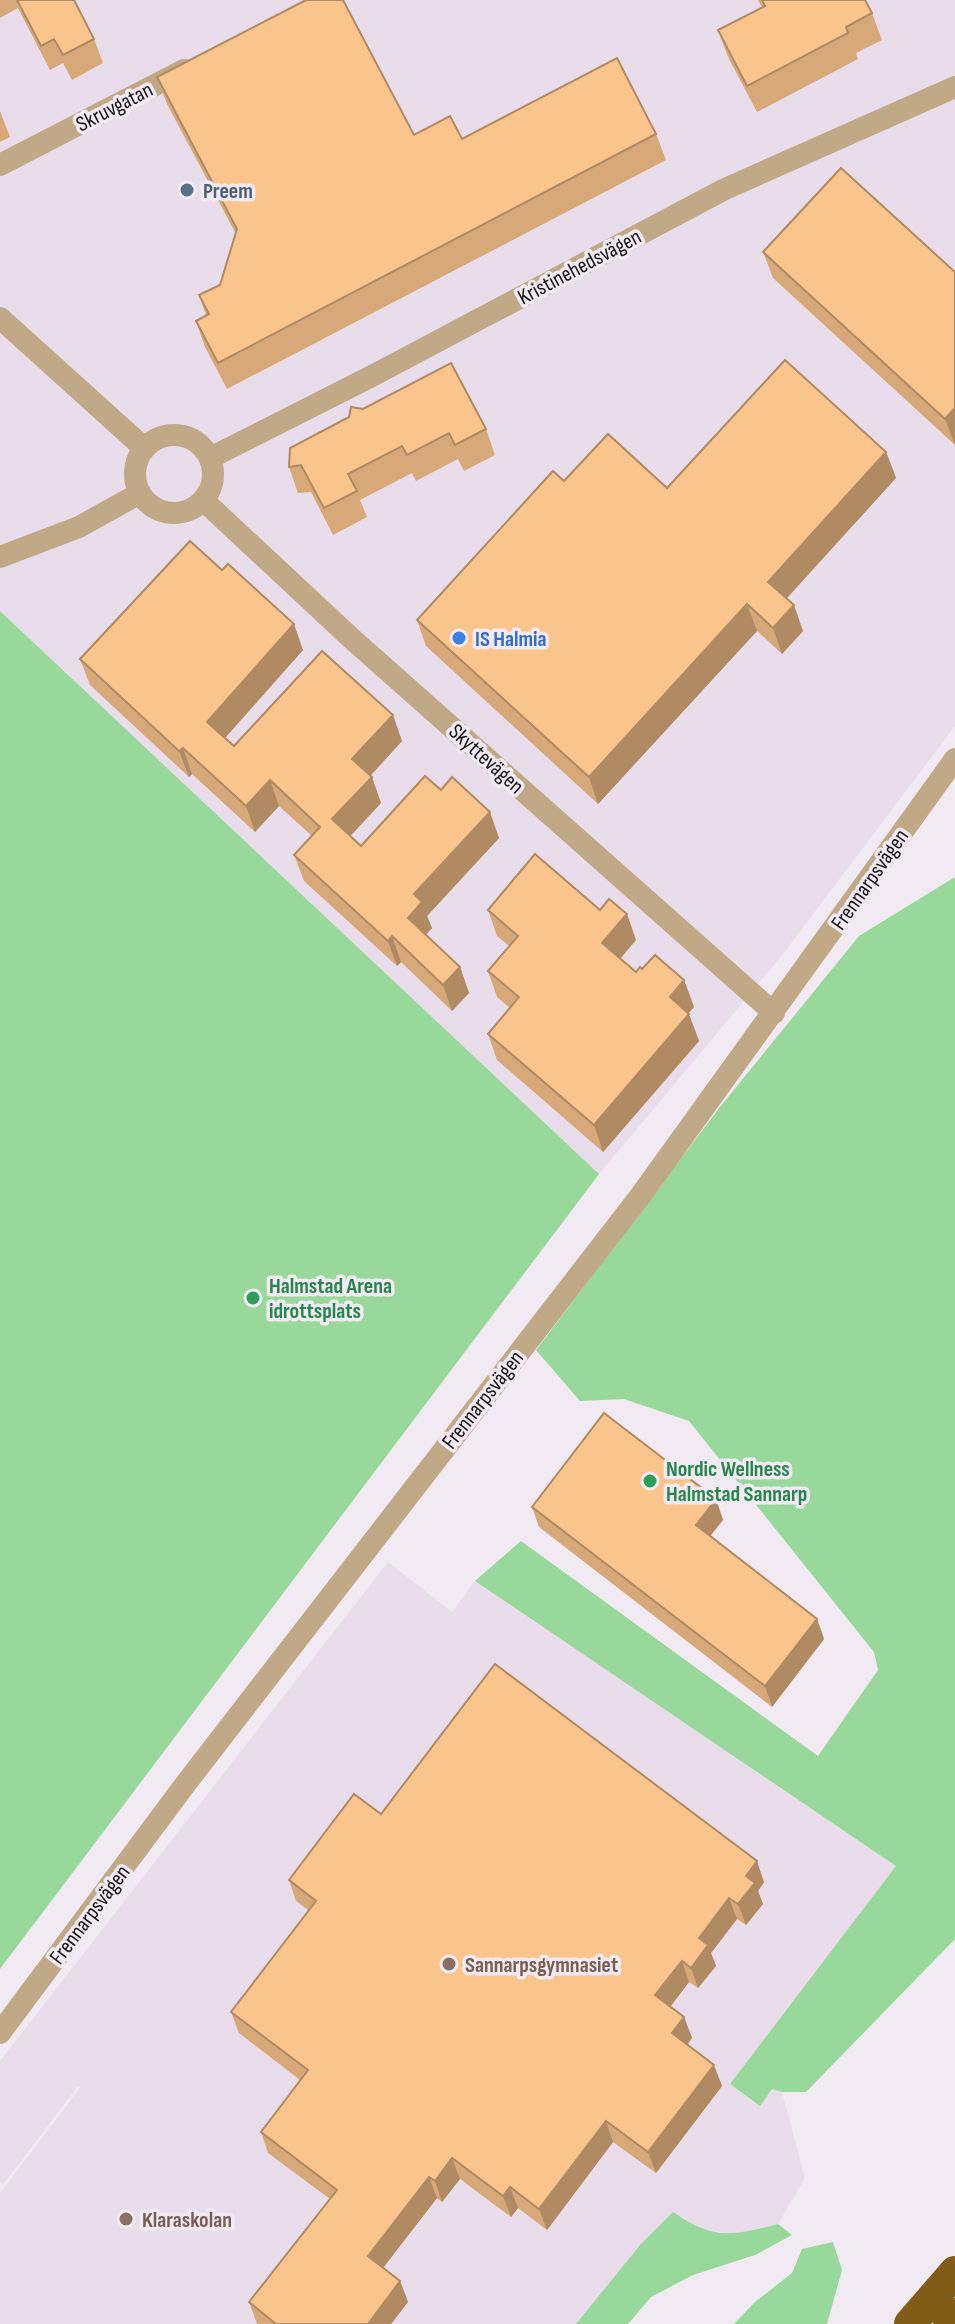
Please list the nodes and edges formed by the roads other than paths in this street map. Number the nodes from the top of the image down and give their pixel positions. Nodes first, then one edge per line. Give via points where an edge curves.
1 (209, 57) edge
2 (955, 87) edge
3 (0, 165) edge
4 (0, 318) edge
5 (144, 448) junction
6 (210, 458) junction
7 (140, 493) junction
8 (203, 500) junction
9 (0, 557) edge
10 (955, 759) edge
11 (774, 1013) junction
12 (0, 2033) edge
13 (955, 2272) edge
14 (955, 2314) edge
15 (910, 2324) edge
16 (949, 2324) edge

1 - 3 street, Skruvgatan
2 - 6 street, Kristinehedsvägen via 725,189
4 - 5 street
5 - 6 street via 162,437 182,435 201,445
5 - 7 street via 135,466
6 - 8 street via 213,480
7 - 8 street via 151,506 172,513
7 - 9 street via 79,527
8 - 11 street, Skyttevägen
10 - 11 street, Frennarpsvägen
11 - 12 street, Frennarpsvägen via 641,1195
13 - 15 highway
14 - 16 highway

